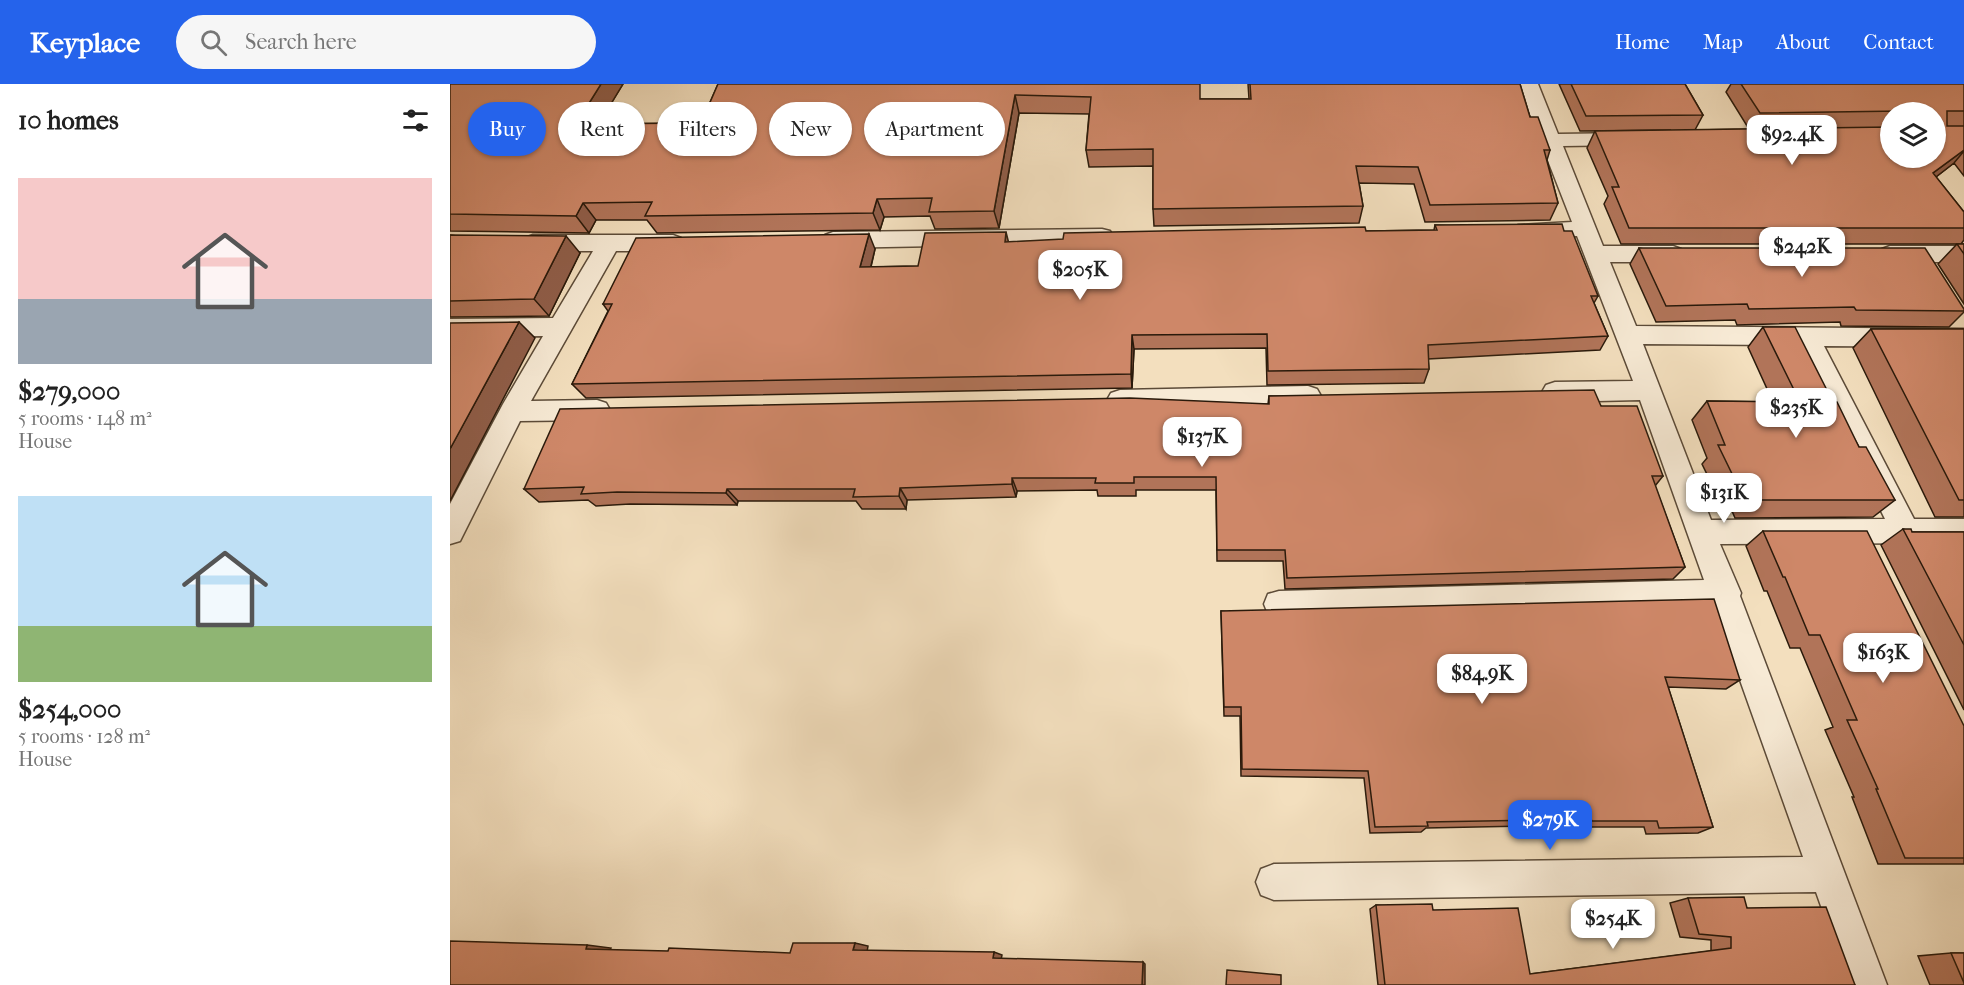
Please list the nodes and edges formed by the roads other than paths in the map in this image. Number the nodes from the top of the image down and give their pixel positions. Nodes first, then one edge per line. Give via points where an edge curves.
1 (1528, 84) edge
2 (1645, 139) edge
3 (1551, 140) junction
4 (1502, 230) edge
5 (1119, 236) edge
6 (811, 241) edge
7 (507, 242) edge
8 (692, 242) edge
9 (1590, 242) junction
10 (608, 244) junction
11 (1874, 253) edge
12 (1689, 254) edge
13 (1964, 254) edge
14 (559, 327) junction
15 (450, 328) edge
16 (1962, 328) edge
17 (1627, 334) junction
18 (1807, 337) junction
19 (1649, 390) junction
20 (1530, 392) edge
21 (1326, 396) edge
22 (1098, 400) edge
23 (620, 409) edge
24 (512, 411) junction
25 (457, 506) edge
26 (1964, 531) edge
27 (450, 532) edge
28 (1702, 532) junction
29 (1906, 532) junction
30 (1857, 533) junction
31 (1872, 564) edge
32 (1726, 594) junction
33 (1279, 604) dead end
34 (1826, 874) junction
35 (1274, 882) dead end
36 (1868, 985) edge

1 - 3 street
2 - 3 street
3 - 9 street
4 - 9 street
5 - 6 street
7 - 10 street
8 - 10 street
9 - 12 street
9 - 17 street
10 - 14 street
11 - 13 street via 1924,263
14 - 15 street
14 - 24 street
16 - 18 street
17 - 18 street
17 - 19 street
18 - 29 street
19 - 20 street
19 - 28 street
21 - 22 street
23 - 24 street
24 - 25 street
25 - 27 street
26 - 29 street
28 - 30 street
28 - 32 street
29 - 30 street
30 - 31 street
32 - 33 street
32 - 34 street
34 - 35 street
34 - 36 street

